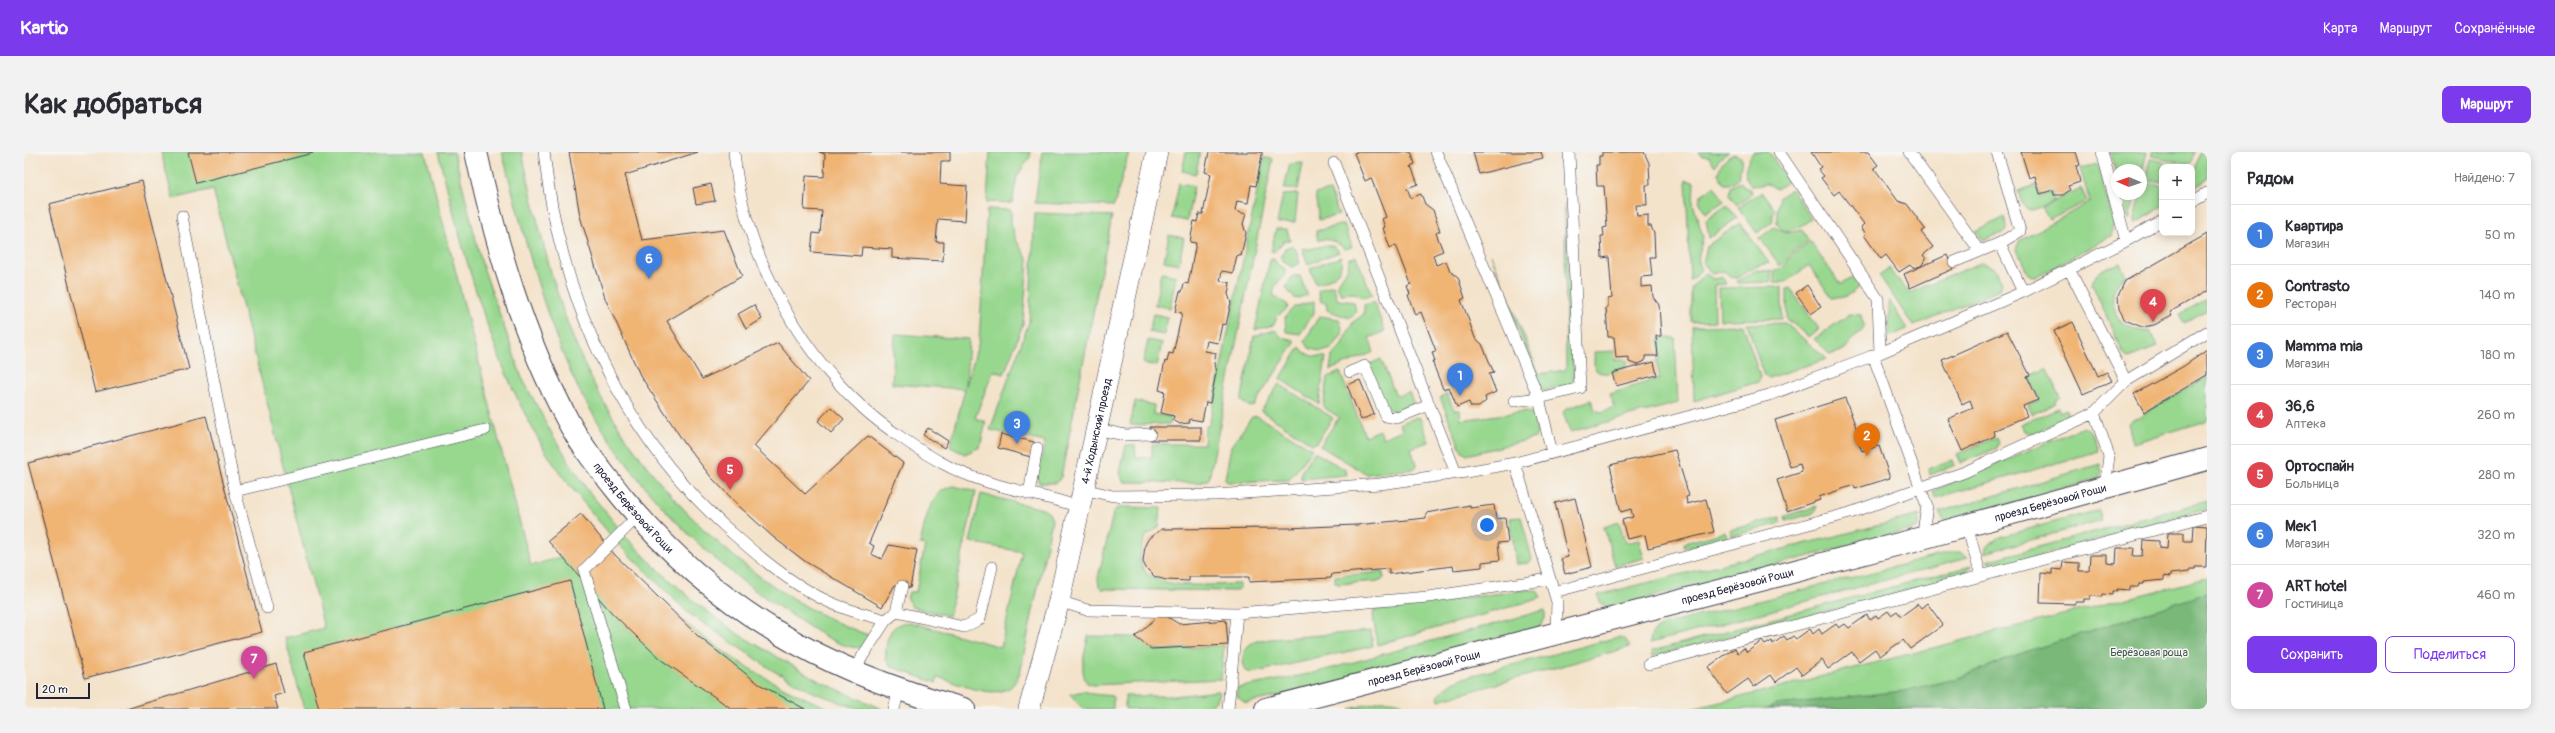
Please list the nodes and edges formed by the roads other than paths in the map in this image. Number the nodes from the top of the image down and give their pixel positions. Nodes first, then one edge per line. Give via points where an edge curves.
1 (476, 152) edge
2 (544, 152) edge
3 (734, 152) edge
4 (1157, 152) edge
5 (1436, 152) edge
6 (1569, 152) edge
7 (1779, 152) edge
8 (1909, 152) edge
9 (1997, 152) edge
10 (2102, 152) edge
11 (1334, 163) dead end
12 (2207, 193) edge
13 (2195, 200) edge
14 (182, 216) dead end
15 (2159, 222) edge
16 (2126, 241) junction
17 (2000, 243) junction
18 (1980, 251) junction
19 (1954, 262) dead end
20 (2069, 269) junction
21 (2023, 292) junction
22 (2207, 332) edge
23 (1876, 354) junction
24 (1350, 372) dead end
25 (2126, 381) junction
26 (1539, 398) junction
27 (1514, 401) dead end
28 (1429, 405) junction
29 (2094, 413) junction
30 (1096, 429) junction
31 (485, 430) dead end
32 (1150, 434) dead end
33 (1037, 448) dead end
34 (1552, 453) junction
35 (2207, 459) edge
36 (1516, 463) junction
37 (1456, 474) junction
38 (2105, 488) junction
39 (1921, 489) junction
40 (235, 491) junction
41 (1029, 494) junction
42 (1082, 498) junction
43 (638, 516) junction
44 (2207, 516) edge
45 (1967, 526) junction
46 (1922, 538) junction
47 (992, 567) dead end
48 (1980, 576) junction
49 (1550, 579) junction
50 (902, 586) dead end
51 (1554, 592) junction
52 (1059, 601) junction
53 (267, 608) dead end
54 (896, 612) junction
55 (1237, 613) junction
56 (886, 620) junction
57 (1556, 632) junction
58 (1649, 664) dead end
59 (853, 672) junction
60 (897, 699) edge
61 (626, 709) edge
62 (964, 709) edge
63 (1029, 709) edge
64 (1228, 709) edge
65 (1266, 709) edge

1 - 43 street, проезд Берёзовой Рощи via 502,259 543,370 569,423 603,474
2 - 56 lane via 548,194 561,250 581,314 601,361 655,450 683,486 715,519 789,578 827,601
3 - 41 lane via 737,188 754,244 780,301 816,358 863,409 943,464 984,481
4 - 30 street, 4-й Ходынский проезд
5 - 26 lane
6 - 26 lane via 1580,388
7 - 23 lane via 1878,299
8 - 18 lane
9 - 17 lane via 2020,231
10 - 16 lane
11 - 28 lane
12 - 13 lane
14 - 40 lane
15 - 16 lane
16 - 20 lane
17 - 18 lane
17 - 21 lane
18 - 19 lane
20 - 21 lane
20 - 25 lane
21 - 23 lane
22 - 25 lane
23 - 34 lane via 1769,394
23 - 39 lane
24 - 28 lane via 1365,366 1386,416 1397,418
25 - 29 lane
26 - 27 lane
26 - 34 lane
28 - 37 lane
29 - 38 lane via 2109,456
29 - 39 lane via 1965,472
30 - 32 lane via 1125,435
30 - 42 street, 4-й Ходынский проезд
31 - 40 lane
33 - 41 lane
34 - 36 lane
35 - 38 street, проезд Берёзовой Рощи
36 - 37 lane
36 - 49 lane
37 - 42 lane via 1380,484 1215,495
38 - 45 street, проезд Берёзовой Рощи
39 - 46 lane via 1927,506
39 - 51 lane via 1850,513
40 - 53 lane
41 - 42 lane
42 - 52 street, 4-й Ходынский проезд
43 - 59 street, проезд Берёзовой Рощи via 668,550 708,585 789,640
43 - 61 lane via 584,570
44 - 48 lane
45 - 46 street, проезд Берёзовой Рощи
45 - 48 lane
46 - 57 street, проезд Берёзовой Рощи
47 - 54 lane via 980,619 964,627
48 - 58 lane
49 - 51 lane
49 - 55 lane via 1428,597
50 - 54 lane
51 - 57 lane via 1557,602
52 - 55 lane via 1087,610
52 - 63 street, 4-й Ходынский проезд
54 - 56 lane
55 - 64 lane via 1231,634
56 - 59 lane
57 - 65 street, проезд Берёзовой Рощи
59 - 60 street, проезд Берёзовой Рощи
60 - 62 street, проезд Берёзовой Рощи

